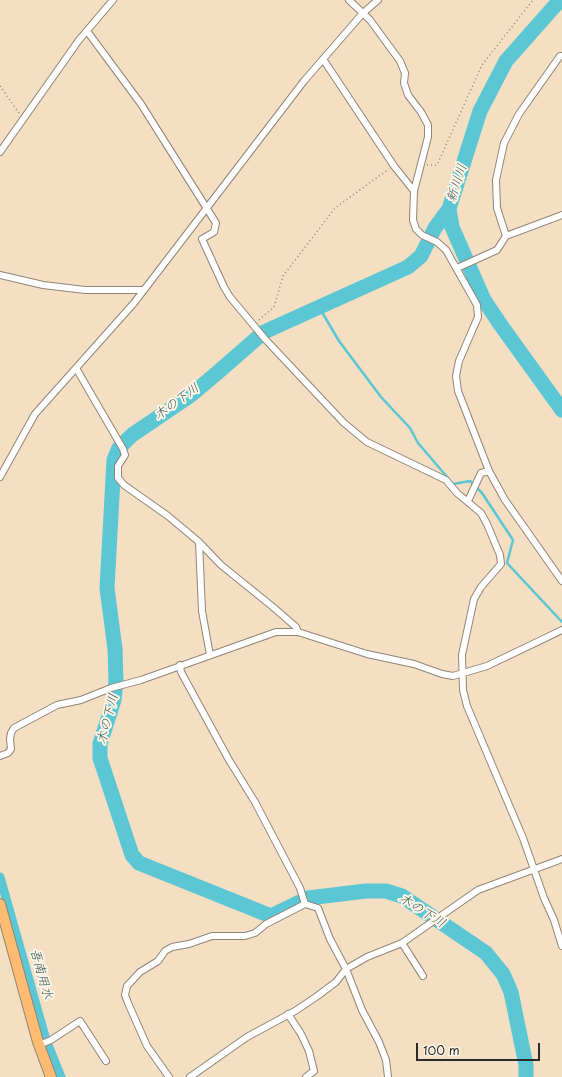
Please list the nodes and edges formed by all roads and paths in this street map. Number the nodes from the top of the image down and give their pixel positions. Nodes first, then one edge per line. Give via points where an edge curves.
1 (102, 0) edge
2 (113, 0) edge
3 (349, 0) edge
4 (378, 0) edge
5 (533, 0) edge
6 (106, 6) junction
7 (364, 13) junction
8 (87, 31) junction
9 (562, 56) edge
10 (323, 59) junction
11 (0, 86) edge
12 (24, 119) junction
13 (0, 152) edge
14 (394, 166) junction
15 (422, 166) junction
16 (414, 191) junction
17 (207, 207) junction
18 (562, 215) edge
19 (506, 236) junction
20 (459, 267) junction
21 (0, 275) edge
22 (144, 290) junction
23 (252, 324) junction
24 (76, 368) junction
25 (489, 471) junction
26 (0, 477) edge
27 (468, 501) junction
28 (199, 542) junction
29 (562, 581) edge
30 (562, 630) edge
31 (298, 632) junction
32 (210, 655) junction
33 (180, 665) junction
34 (461, 674) junction
35 (0, 756) edge
36 (562, 859) edge
37 (534, 870) junction
38 (304, 901) junction
39 (0, 904) edge
40 (402, 943) junction
41 (562, 946) edge
42 (346, 969) junction
43 (423, 976) dead end
44 (288, 1014) junction
45 (39, 1045) junction
46 (106, 1061) dead end
47 (386, 1076) edge
48 (51, 1077) edge
49 (169, 1077) edge
50 (190, 1077) edge
51 (306, 1077) edge

1 - 6 street
2 - 6 street
3 - 7 street
4 - 7 street
5 - 15 path via 482,65 437,165
6 - 8 street
7 - 10 street
7 - 15 street via 400,61 405,73 404,83 408,95 428,126
8 - 12 street
8 - 17 street via 141,104
9 - 19 street via 520,114 504,143 496,180 498,208
10 - 14 street
10 - 17 street
11 - 12 path
12 - 13 street
14 - 16 street
14 - 23 path via 335,208 283,276 274,307
15 - 16 street
16 - 20 street via 413,220 416,229 437,242
17 - 22 street
17 - 23 street via 216,223 214,232 202,239 224,287
18 - 19 street
19 - 20 street via 497,250
20 - 25 street via 478,305 478,317 459,361 456,376 458,391
21 - 22 street via 43,285 85,290
22 - 24 street
23 - 27 street via 324,403 367,442 446,480
24 - 26 street via 35,414
24 - 28 street via 123,449 125,455 118,466 118,478
25 - 27 street via 481,473
25 - 29 street via 505,500
27 - 34 street via 481,513 487,524 500,555 501,564 474,599 462,655
28 - 31 street via 220,565 273,607 296,627
28 - 32 street via 202,611
30 - 34 street via 487,666
31 - 32 street via 276,632
31 - 34 street via 442,674
32 - 33 street
33 - 35 street via 121,687 57,705 14,728 10,739 11,749
33 - 38 street via 228,760 255,802
34 - 37 street via 467,706
36 - 37 street
37 - 40 street via 478,890
37 - 41 street
38 - 42 street via 318,908 330,939
38 - 49 street via 255,933 245,936 212,936 172,947 165,951 158,961 140,972 127,986 125,995 146,1046
39 - 45 main road
40 - 42 street via 367,957
40 - 43 street
42 - 44 street via 336,982
42 - 47 street via 386,1060
44 - 50 street via 247,1037
44 - 51 street via 309,1052 314,1071
45 - 46 street via 80,1021
45 - 48 main road

